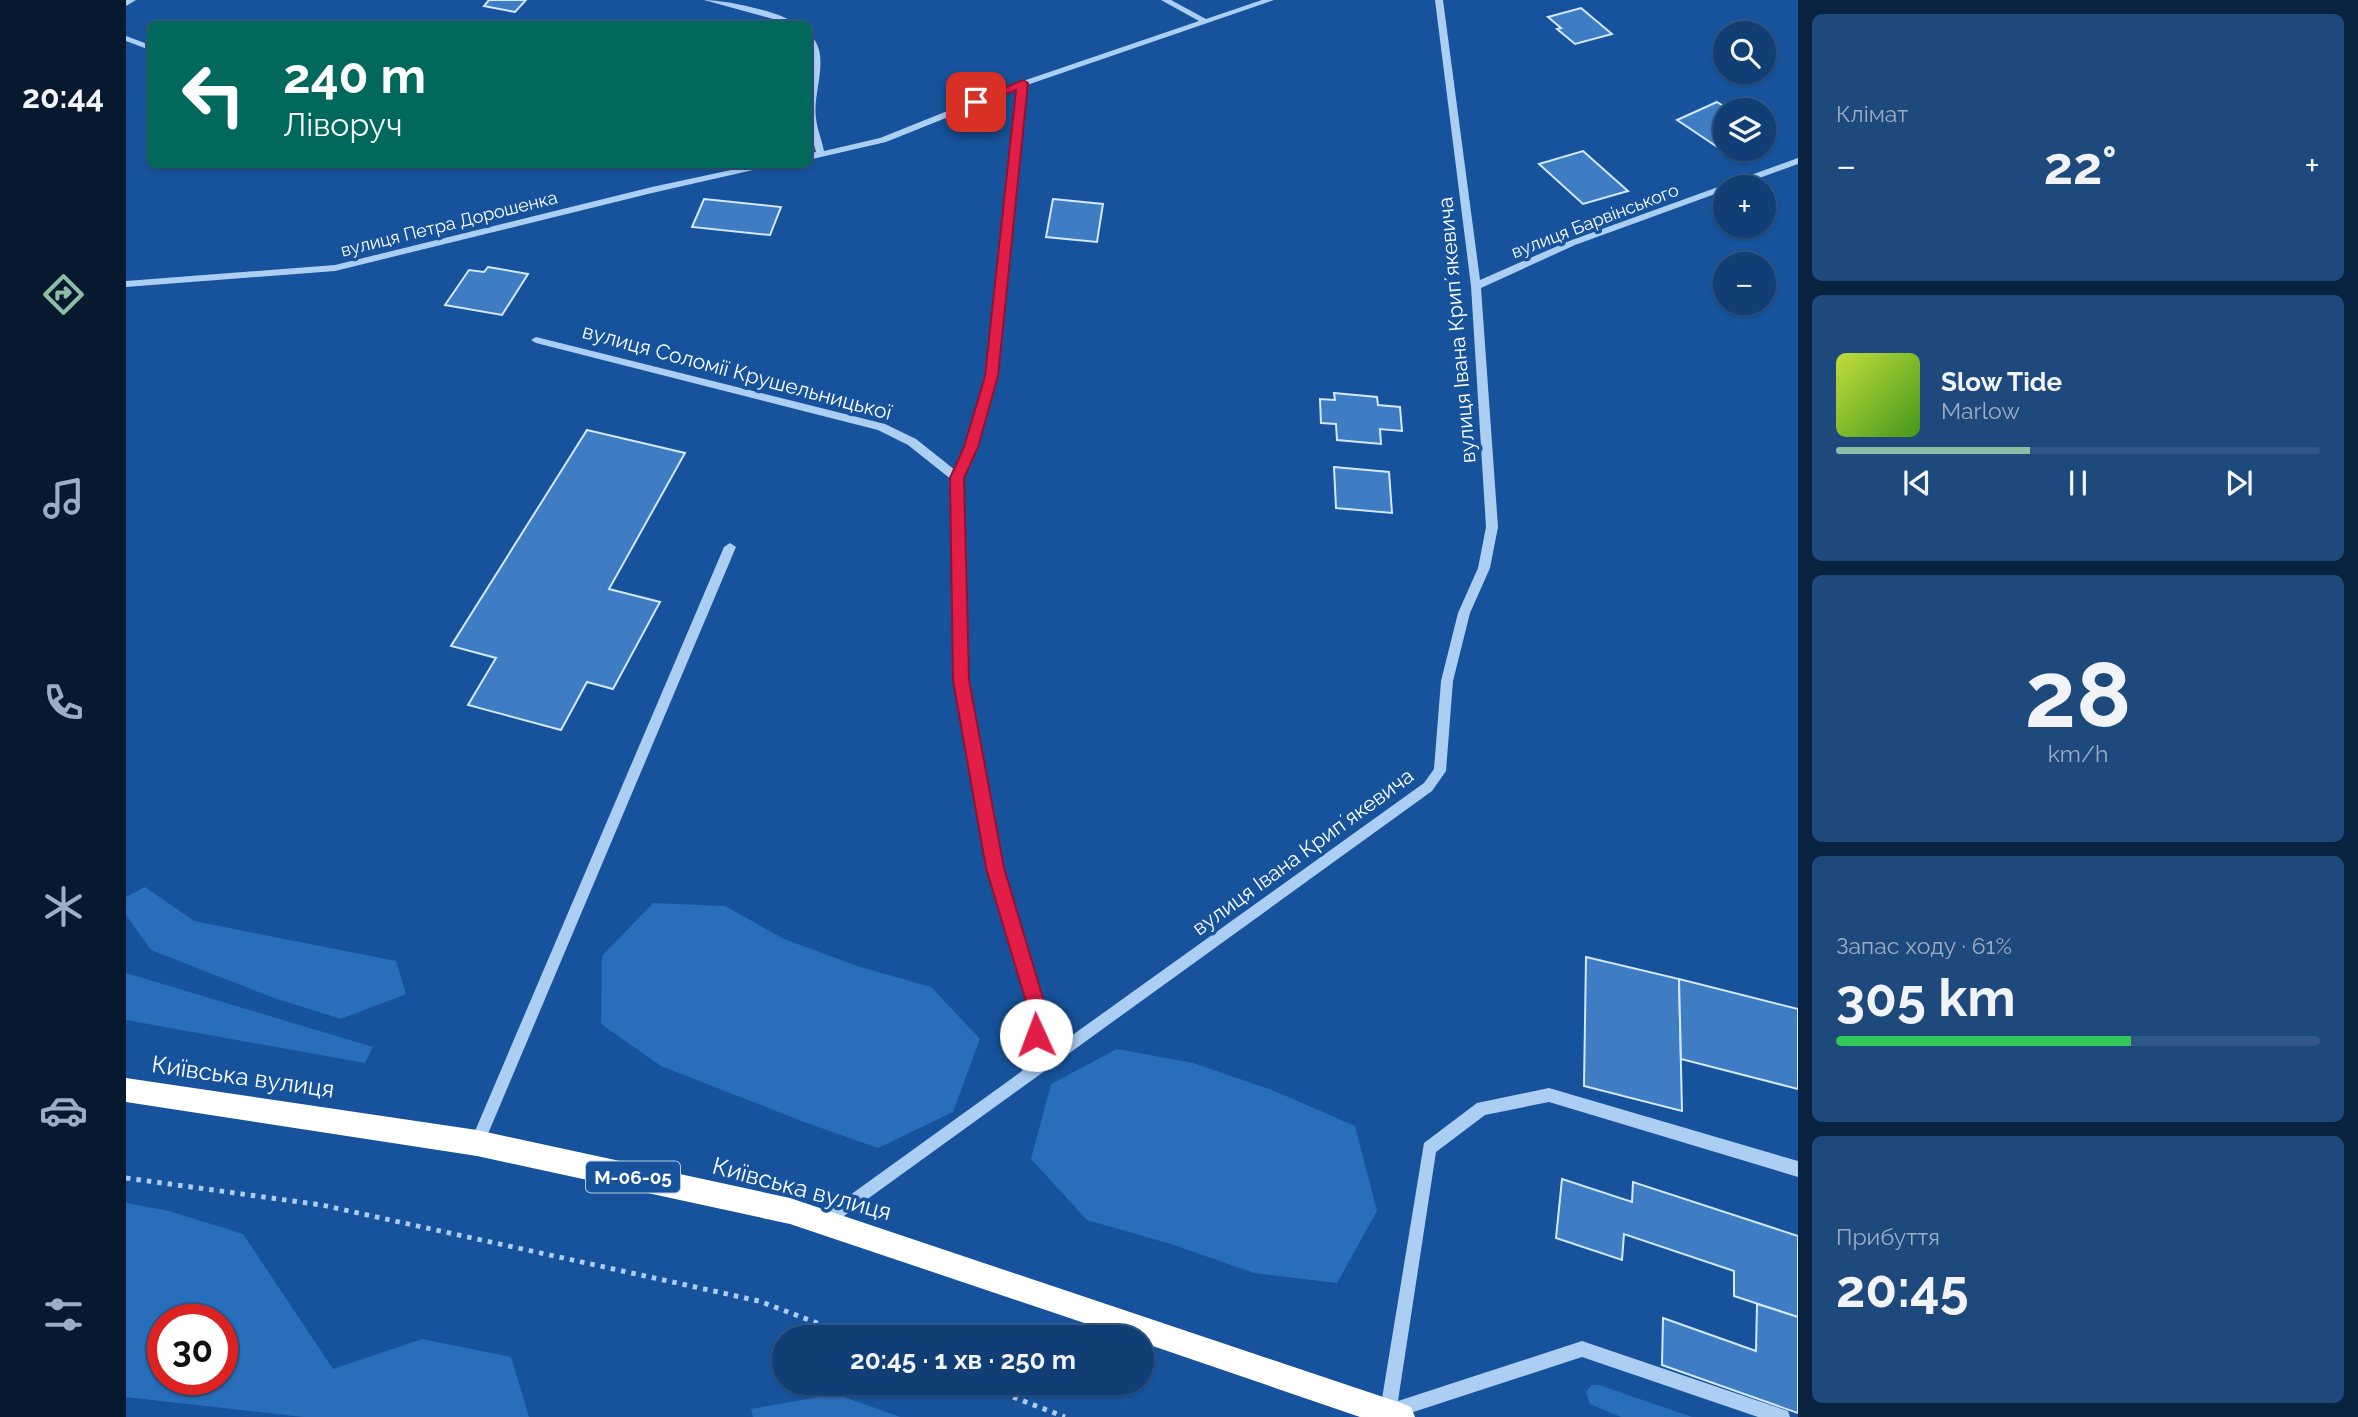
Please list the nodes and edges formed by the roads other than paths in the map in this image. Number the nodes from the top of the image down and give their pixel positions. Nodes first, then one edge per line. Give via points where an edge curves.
1 (132, 0) edge
2 (708, 0) edge
3 (1165, 0) edge
4 (1270, 0) edge
5 (1439, 0) edge
6 (126, 4) edge
7 (786, 21) edge
8 (1206, 22) junction
9 (126, 38) edge
10 (812, 44) edge
11 (147, 47) edge
12 (1023, 83) junction
13 (812, 99) edge
14 (812, 123) edge
15 (821, 155) junction
16 (812, 156) edge
17 (1798, 161) edge
18 (756, 168) edge
19 (1759, 175) edge
20 (1713, 192) edge
21 (126, 284) edge
22 (1476, 286) junction
23 (536, 340) dead end
24 (957, 478) junction
25 (730, 547) dead end
26 (1029, 1074) junction
27 (126, 1090) edge
28 (477, 1143) junction
29 (1798, 1169) edge
30 (826, 1221) junction
31 (1392, 1415) edge
32 (1782, 1417) edge

1 - 6 street
2 - 7 street
3 - 8 street
4 - 8 street
5 - 22 street, вулиця Івана Крипʼякевича
8 - 12 street
9 - 11 street
10 - 13 street via 817,55
12 - 15 street via 883,140
12 - 24 street via 992,376
14 - 15 street
15 - 16 street
17 - 19 street, вулиця Барвінського
18 - 21 street, вулиця Петра Дорошенка via 335,268
20 - 22 street, вулиця Барвінського via 1572,243
22 - 26 street, вулиця Івана Крипʼякевича via 1492,527 1484,568 1464,613 1447,681 1440,771 1428,787
23 - 24 street, вулиця Соломії Крушельницької via 881,427 912,442
24 - 26 street via 961,680 995,868 1039,1015
25 - 28 street
26 - 30 street, вулиця Івана Крипʼякевича
27 - 28 highway, Київська вулиця / М-06-05
28 - 30 highway, Київська вулиця / М-06-05
29 - 31 street via 1549,1095 1482,1108 1429,1148
30 - 31 highway, Київська вулиця / М-06-05
31 - 32 street via 1582,1349

